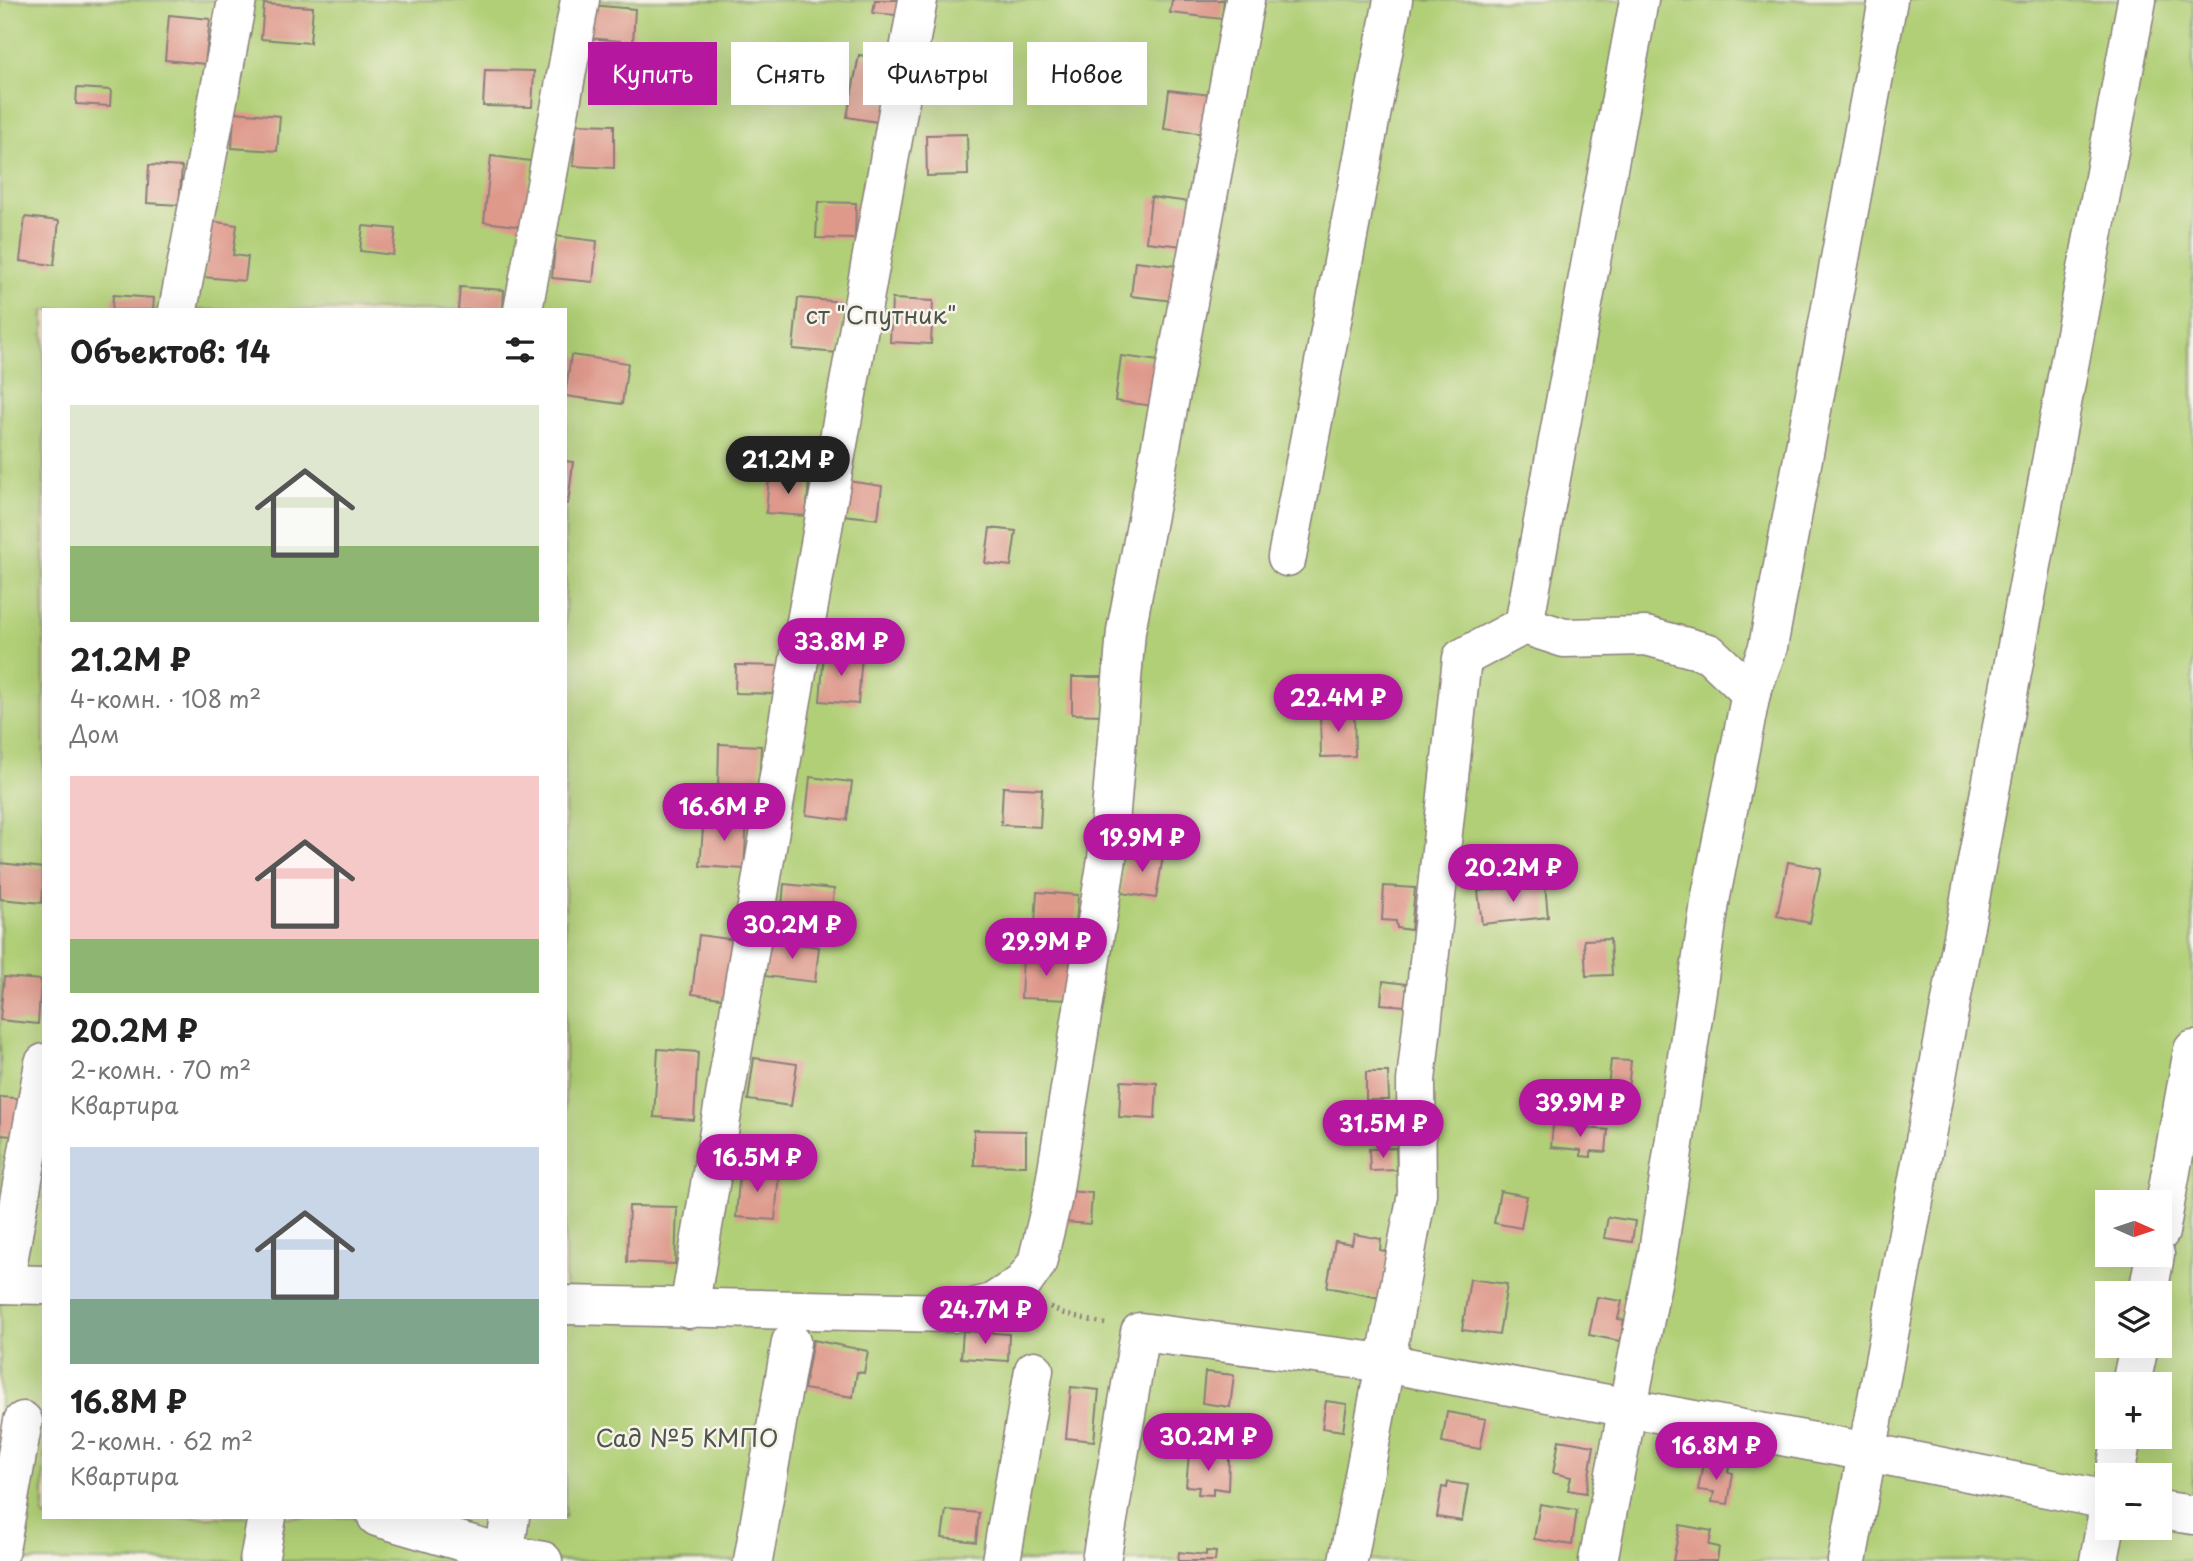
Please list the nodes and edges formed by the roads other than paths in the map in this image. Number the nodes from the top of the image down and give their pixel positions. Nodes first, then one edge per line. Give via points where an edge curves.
1 (237, 0) edge
2 (580, 0) edge
3 (918, 0) edge
4 (1245, 0) edge
5 (1393, 0) edge
6 (1639, 0) edge
7 (1888, 0) edge
8 (2137, 0) edge
9 (178, 308) edge
10 (523, 308) edge
11 (1287, 557) dead end
12 (1524, 625) junction
13 (1751, 693) junction
14 (2193, 1050) edge
15 (42, 1074) edge
16 (2168, 1190) edge
17 (2, 1284) edge
18 (42, 1286) edge
19 (567, 1305) edge
20 (689, 1309) junction
21 (791, 1342) dead end
22 (1385, 1363) junction
23 (1034, 1370) dead end
24 (1626, 1408) junction
25 (22, 1421) edge
26 (1868, 1452) junction
27 (2095, 1498) edge
28 (2172, 1512) edge
29 (2193, 1515) edge
30 (267, 1519) edge
31 (387, 1519) edge
32 (2103, 1540) edge
33 (506, 1544) edge
34 (0, 1550) edge
35 (259, 1561) edge
36 (543, 1561) edge
37 (753, 1561) edge
38 (1001, 1561) edge
39 (1101, 1561) edge
40 (1349, 1561) edge
41 (1598, 1561) edge
42 (1847, 1561) edge
43 (2099, 1561) edge

1 - 9 lane
2 - 10 lane
3 - 20 lane via 791,705
4 - 20 lane via 1126,631 1107,859 1052,1201 1037,1263 1023,1283 992,1303 953,1313
5 - 11 lane
6 - 12 lane
7 - 13 lane via 1768,646
8 - 26 lane
12 - 13 lane via 1564,638 1646,636 1709,653
12 - 22 lane via 1462,658 1416,1081 1417,1194
13 - 24 lane via 1711,896 1658,1252
14 - 16 lane
15 - 17 lane
17 - 18 lane
19 - 20 lane
21 - 37 lane
22 - 24 lane
22 - 39 lane via 1140,1332
22 - 40 lane
23 - 38 lane
24 - 26 lane
24 - 41 lane
25 - 34 lane
26 - 27 lane
26 - 42 lane
28 - 29 lane
30 - 35 lane
31 - 33 lane
32 - 43 lane
33 - 36 lane

